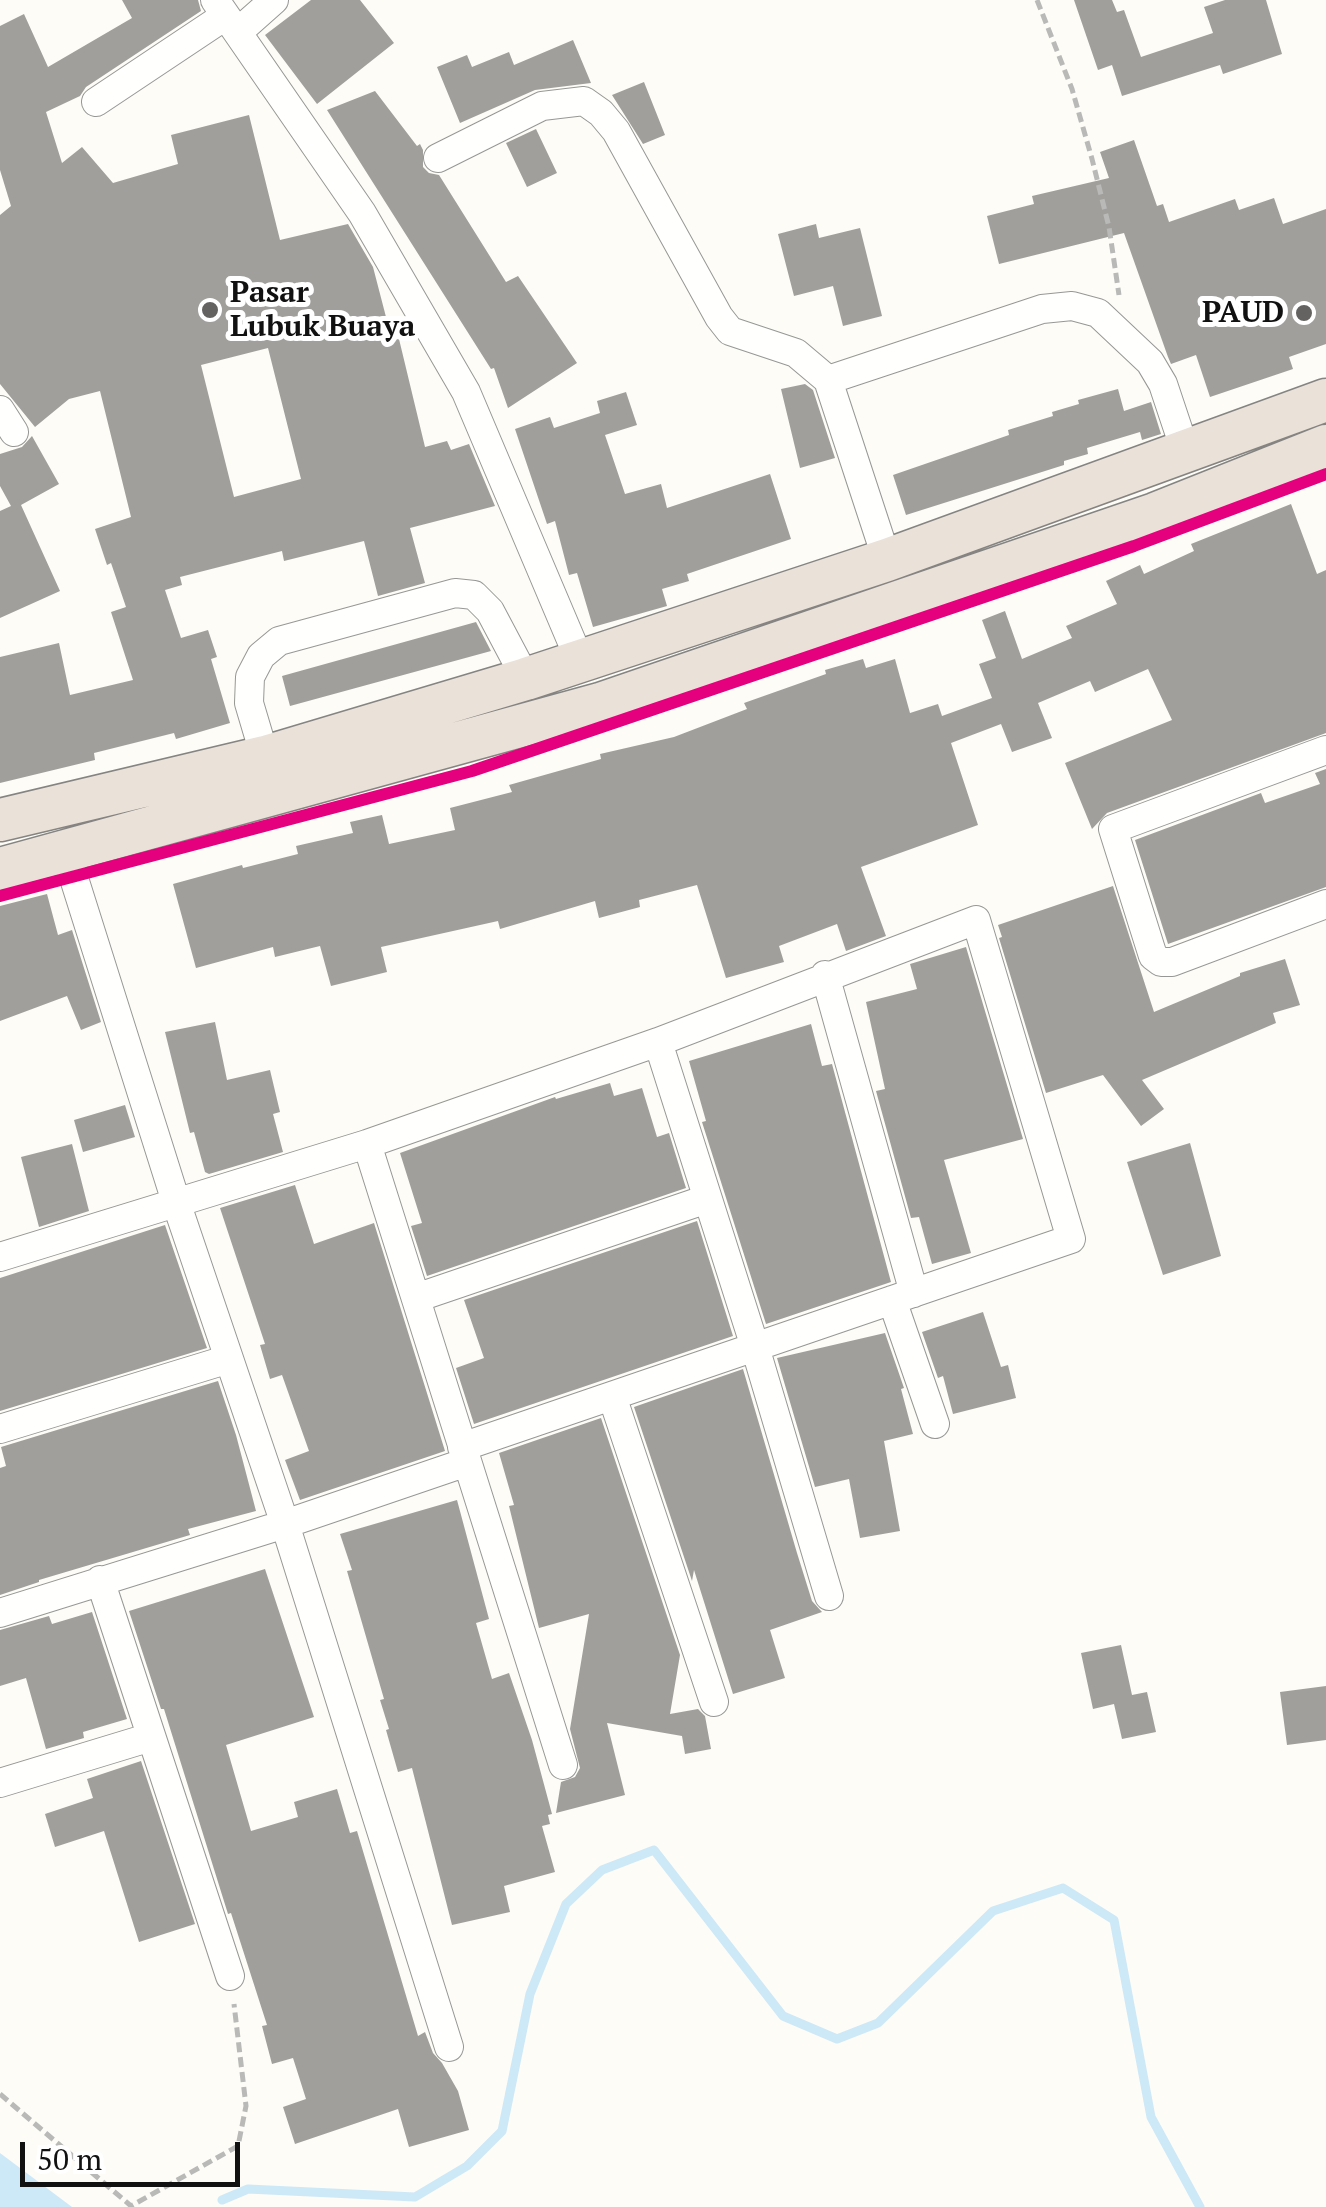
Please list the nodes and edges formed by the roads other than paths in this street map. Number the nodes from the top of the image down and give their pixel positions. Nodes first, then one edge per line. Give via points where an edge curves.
1 (274, 0) edge
2 (226, 16) edge
3 (96, 102) dead end
4 (438, 158) dead end
5 (828, 380) junction
6 (1326, 400) edge
7 (1326, 446) edge
8 (1185, 450) junction
9 (886, 560) junction
10 (580, 661) junction
11 (526, 679) junction
12 (1326, 750) edge
13 (265, 756) junction
14 (0, 820) edge
15 (66, 853) junction
16 (0, 869) edge
17 (1326, 904) edge
18 (825, 975) junction
19 (658, 1042) junction
20 (366, 1144) junction
21 (707, 1199) junction
22 (177, 1204) junction
23 (0, 1257) edge
24 (903, 1296) junction
25 (416, 1298) junction
26 (755, 1347) junction
27 (229, 1359) junction
28 (612, 1396) junction
29 (935, 1424) dead end
30 (0, 1429) edge
31 (465, 1455) junction
32 (285, 1524) junction
33 (100, 1580) junction
34 (829, 1596) dead end
35 (0, 1613) edge
36 (714, 1702) dead end
37 (151, 1737) junction
38 (563, 1765) dead end
39 (0, 1783) edge
40 (230, 1976) road end
41 (450, 2047) dead end

1 - 2 street
2 - 3 street
2 - 10 street via 362,213 466,392
4 - 5 street via 542,106 584,101 616,132 730,331 796,352
5 - 8 street via 1042,309 1072,306 1098,313 1150,362
5 - 9 street
6 - 8 highway
7 - 15 highway via 1137,520 600,704
8 - 9 highway
9 - 10 highway
10 - 11 highway
11 - 13 highway
11 - 13 street via 490,611 474,595 456,593 279,642 261,656 250,678 249,703
12 - 17 street via 1114,830 1153,956 1161,962
13 - 14 highway
15 - 16 highway
15 - 22 street
18 - 19 street
18 - 24 street
18 - 24 street via 976,920 1071,1239
19 - 20 street
19 - 21 street
20 - 22 street
20 - 25 street
21 - 25 street
21 - 26 street
22 - 23 street
22 - 27 street
24 - 26 street
24 - 29 street
25 - 31 street
26 - 28 street
26 - 34 street
27 - 30 street
27 - 32 street
28 - 31 street
28 - 36 street
31 - 32 street
31 - 38 street
32 - 33 street
32 - 41 street
33 - 35 street
33 - 37 street
37 - 39 street
37 - 40 street

